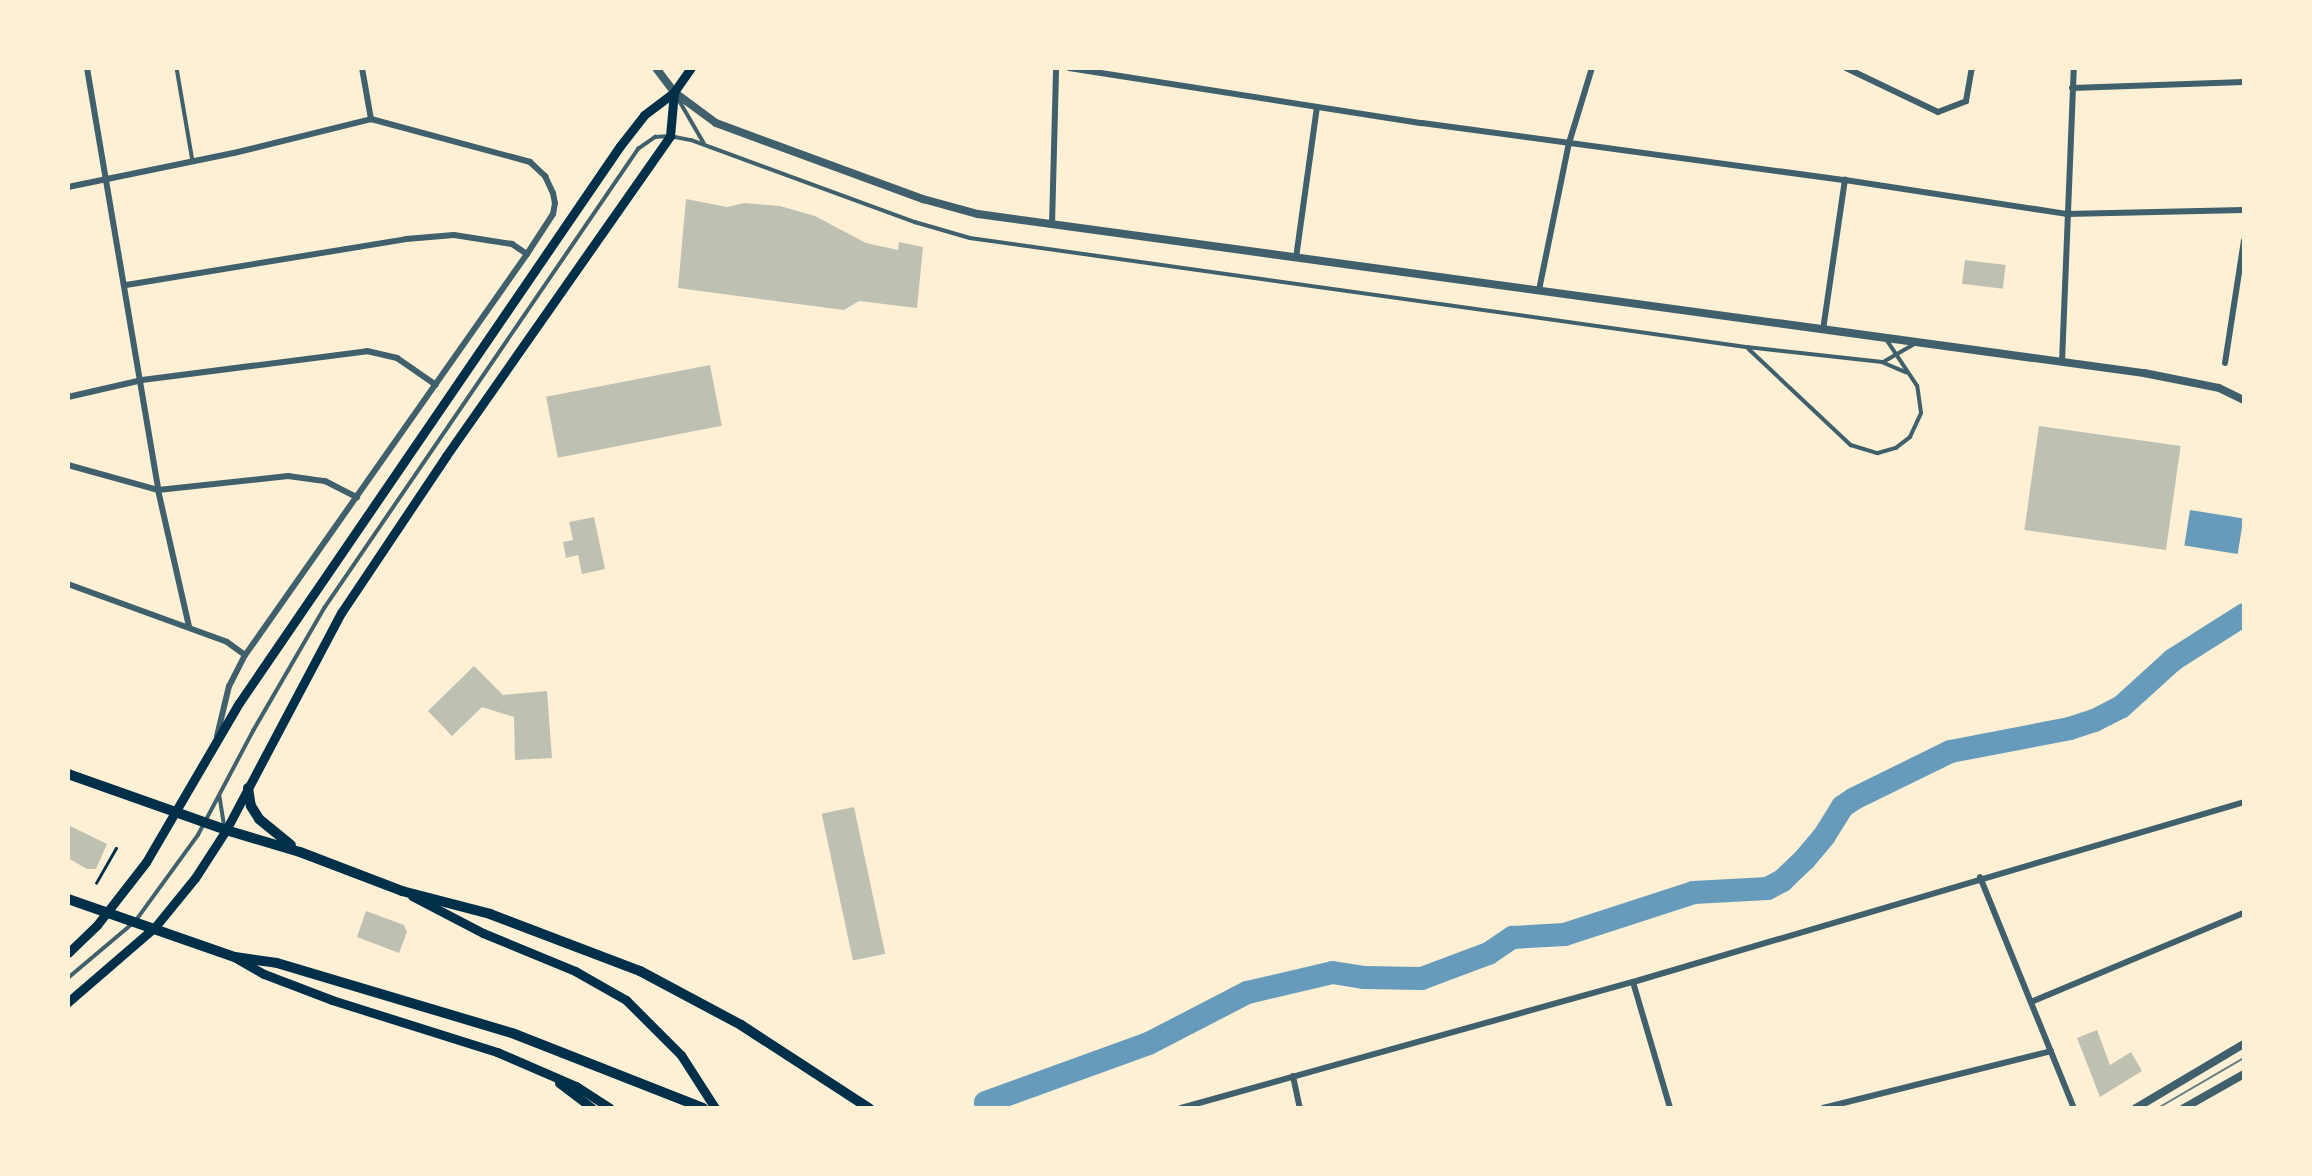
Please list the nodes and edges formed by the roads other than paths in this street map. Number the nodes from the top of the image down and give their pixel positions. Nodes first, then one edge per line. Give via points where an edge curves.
1 (87, 68) edge
2 (177, 68) edge
3 (362, 68) edge
4 (656, 68) edge
5 (691, 68) edge
6 (1056, 68) edge
7 (1069, 68) edge
8 (1592, 68) edge
9 (1846, 68) edge
10 (1972, 68) edge
11 (2074, 68) edge
12 (2244, 82) edge
13 (2072, 88) junction
14 (674, 92) junction
15 (1317, 107) junction
16 (371, 119) junction
17 (670, 135) junction
18 (1569, 143) junction
19 (705, 145) junction
20 (193, 162) junction
21 (106, 178) junction
22 (1845, 180) junction
23 (68, 187) edge
24 (2244, 210) edge
25 (2066, 214) junction
26 (1052, 225) junction
27 (2244, 240) edge
28 (527, 254) junction
29 (1296, 258) junction
30 (126, 285) junction
31 (1539, 290) junction
32 (1823, 330) junction
33 (1885, 338) junction
34 (1916, 342) junction
35 (1747, 347) junction
36 (1896, 357) junction
37 (1882, 362) junction
38 (2062, 362) junction
39 (2225, 363) dead end
40 (1906, 372) junction
41 (142, 380) junction
42 (436, 385) junction
43 (68, 397) edge
44 (2244, 400) edge
45 (68, 465) edge
46 (158, 490) junction
47 (357, 497) junction
48 (68, 584) edge
49 (189, 627) junction
50 (245, 655) junction
51 (216, 744) junction
52 (68, 774) edge
53 (248, 788) junction
54 (220, 795) junction
55 (2244, 802) edge
56 (177, 812) junction
57 (206, 823) junction
58 (226, 830) junction
59 (300, 852) junction
60 (1980, 877) junction
61 (402, 891) junction
62 (68, 899) edge
63 (108, 912) junction
64 (2244, 914) edge
65 (135, 921) junction
66 (155, 927) junction
67 (68, 953) edge
68 (235, 957) junction
69 (68, 978) edge
70 (1633, 982) junction
71 (68, 1002) edge
72 (2031, 1002) junction
73 (2244, 1044) edge
74 (2050, 1051) junction
75 (537, 1068) junction
76 (2244, 1074) edge
77 (1293, 1076) junction
78 (592, 1108) edge
79 (610, 1108) edge
80 (703, 1108) edge
81 (715, 1108) edge
82 (869, 1108) edge
83 (1181, 1108) edge
84 (1300, 1108) edge
85 (1670, 1108) edge
86 (1823, 1108) edge
87 (2074, 1108) edge
88 (2136, 1108) edge
89 (2183, 1108) edge

1 - 21 street
2 - 20 lane
3 - 16 street
4 - 14 street
5 - 14 main road
6 - 26 street
7 - 15 street
8 - 18 street
9 - 10 street via 1938,112 1966,101
11 - 13 street
12 - 13 street
13 - 25 street
14 - 17 main road
14 - 19 lane
14 - 26 street via 716,124 828,166 978,214
14 - 51 main road via 644,115 620,146 262,669
15 - 18 street
15 - 29 street
16 - 20 street
16 - 28 street via 530,162 538,168 550,185 554,209
17 - 19 lane
17 - 53 main road via 383,548 322,648
17 - 54 lane via 654,137 638,149 475,383 325,607
18 - 22 street
18 - 31 street
19 - 35 lane via 970,238
20 - 21 street
21 - 23 street
21 - 30 street
22 - 25 street
22 - 32 street
24 - 25 street
25 - 38 street
26 - 29 street
27 - 39 street
28 - 30 street via 512,244 454,235
28 - 42 street
29 - 31 street
30 - 41 street
31 - 32 street
32 - 33 street
33 - 34 street
33 - 36 lane
34 - 36 lane
34 - 38 street
35 - 37 lane
35 - 40 lane via 1840,437 1870,452 1896,448 1917,426 1920,395
36 - 37 lane
36 - 40 lane
37 - 40 lane
38 - 44 street via 2182,379
41 - 42 street via 367,351 397,358
41 - 43 street
41 - 46 street
42 - 47 street
45 - 46 street
46 - 47 street via 288,476 325,481
46 - 49 street
47 - 50 street
48 - 49 street
49 - 50 street via 227,642
50 - 51 street via 229,686
51 - 56 main road
52 - 56 main road
53 - 58 main road
53 - 59 main road via 259,819
54 - 57 lane
54 - 58 lane
55 - 60 street
56 - 57 main road
56 - 63 main road
57 - 58 main road
57 - 65 lane
58 - 59 main road
58 - 66 main road
59 - 61 main road
60 - 70 street
60 - 72 street
61 - 81 main road via 483,933 575,971 626,1000 681,1055
61 - 82 main road via 490,914 640,971 753,1032
62 - 63 main road
63 - 65 main road
63 - 67 main road
64 - 72 street
65 - 66 main road
65 - 69 lane
66 - 68 main road
66 - 71 main road
68 - 75 main road via 309,991
68 - 80 main road via 277,962 512,1033
70 - 77 street
70 - 85 street
72 - 74 street
73 - 88 street
74 - 86 street
74 - 87 street
75 - 78 main road
75 - 79 main road
76 - 89 street
77 - 83 street
77 - 84 street

